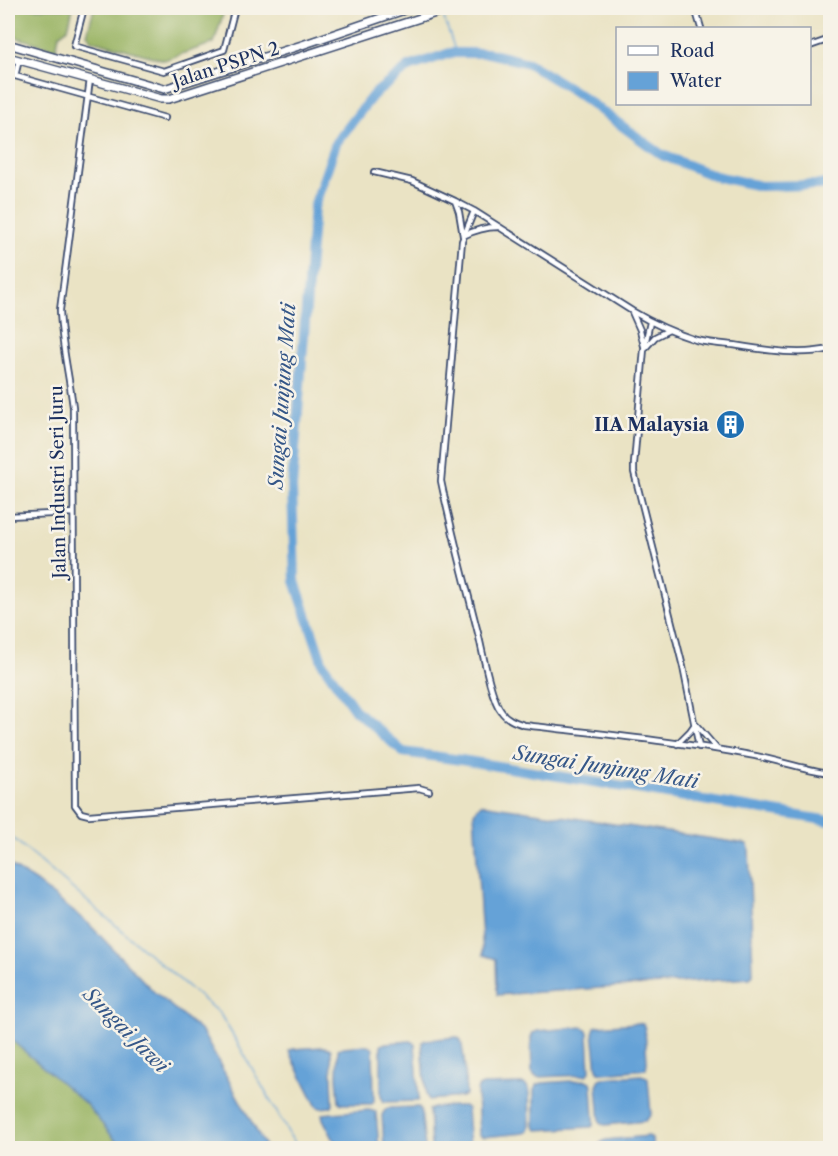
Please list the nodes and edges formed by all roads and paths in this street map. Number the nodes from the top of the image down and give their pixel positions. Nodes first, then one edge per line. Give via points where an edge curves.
1 (84, 8) edge
2 (235, 8) edge
3 (410, 8) edge
4 (451, 8) edge
5 (694, 8) edge
6 (414, 19) junction
7 (701, 27) edge
8 (831, 39) edge
9 (8, 44) edge
10 (811, 46) edge
11 (8, 57) edge
12 (19, 60) junction
13 (90, 80) junction
14 (87, 96) junction
15 (165, 118) dead end
16 (374, 172) dead end
17 (455, 201) junction
18 (474, 211) junction
19 (498, 227) junction
20 (463, 236) junction
21 (632, 311) junction
22 (650, 322) junction
23 (669, 330) junction
24 (644, 349) junction
25 (831, 349) edge
26 (73, 513) junction
27 (8, 516) edge
28 (695, 724) junction
29 (676, 744) junction
30 (699, 747) junction
31 (718, 750) junction
32 (831, 773) edge
33 (429, 791) dead end

1 - 2 street via 74,46 164,71 224,50
3 - 6 street
3 - 9 street, Jalan PSPN 2 via 164,89
4 - 6 street, Jalan PSPN 2
5 - 7 street
6 - 13 street, Jalan PSPN 2 via 169,99
8 - 10 street
11 - 12 street, Jalan PSPN 2
12 - 13 street, Jalan PSPN 2
12 - 14 street via 15,76
13 - 14 street, Jalan Industri Seri Juru
14 - 15 street
14 - 26 street, Jalan Industri Seri Juru via 60,310 73,407
16 - 17 street via 411,181
17 - 18 street
17 - 20 street
18 - 19 street
18 - 20 street
19 - 20 street via 485,227
19 - 21 street
20 - 29 street via 441,481 496,703 507,718 524,725
21 - 22 street
21 - 24 street
22 - 23 street
22 - 24 street
23 - 24 street
23 - 25 street via 698,340 748,348 799,352
24 - 28 street via 634,472
26 - 27 street
26 - 33 street, Jalan Industri Seri Juru via 75,805 81,813 419,788
28 - 29 street
28 - 30 street
28 - 31 street
29 - 30 street
30 - 31 street
31 - 32 street

